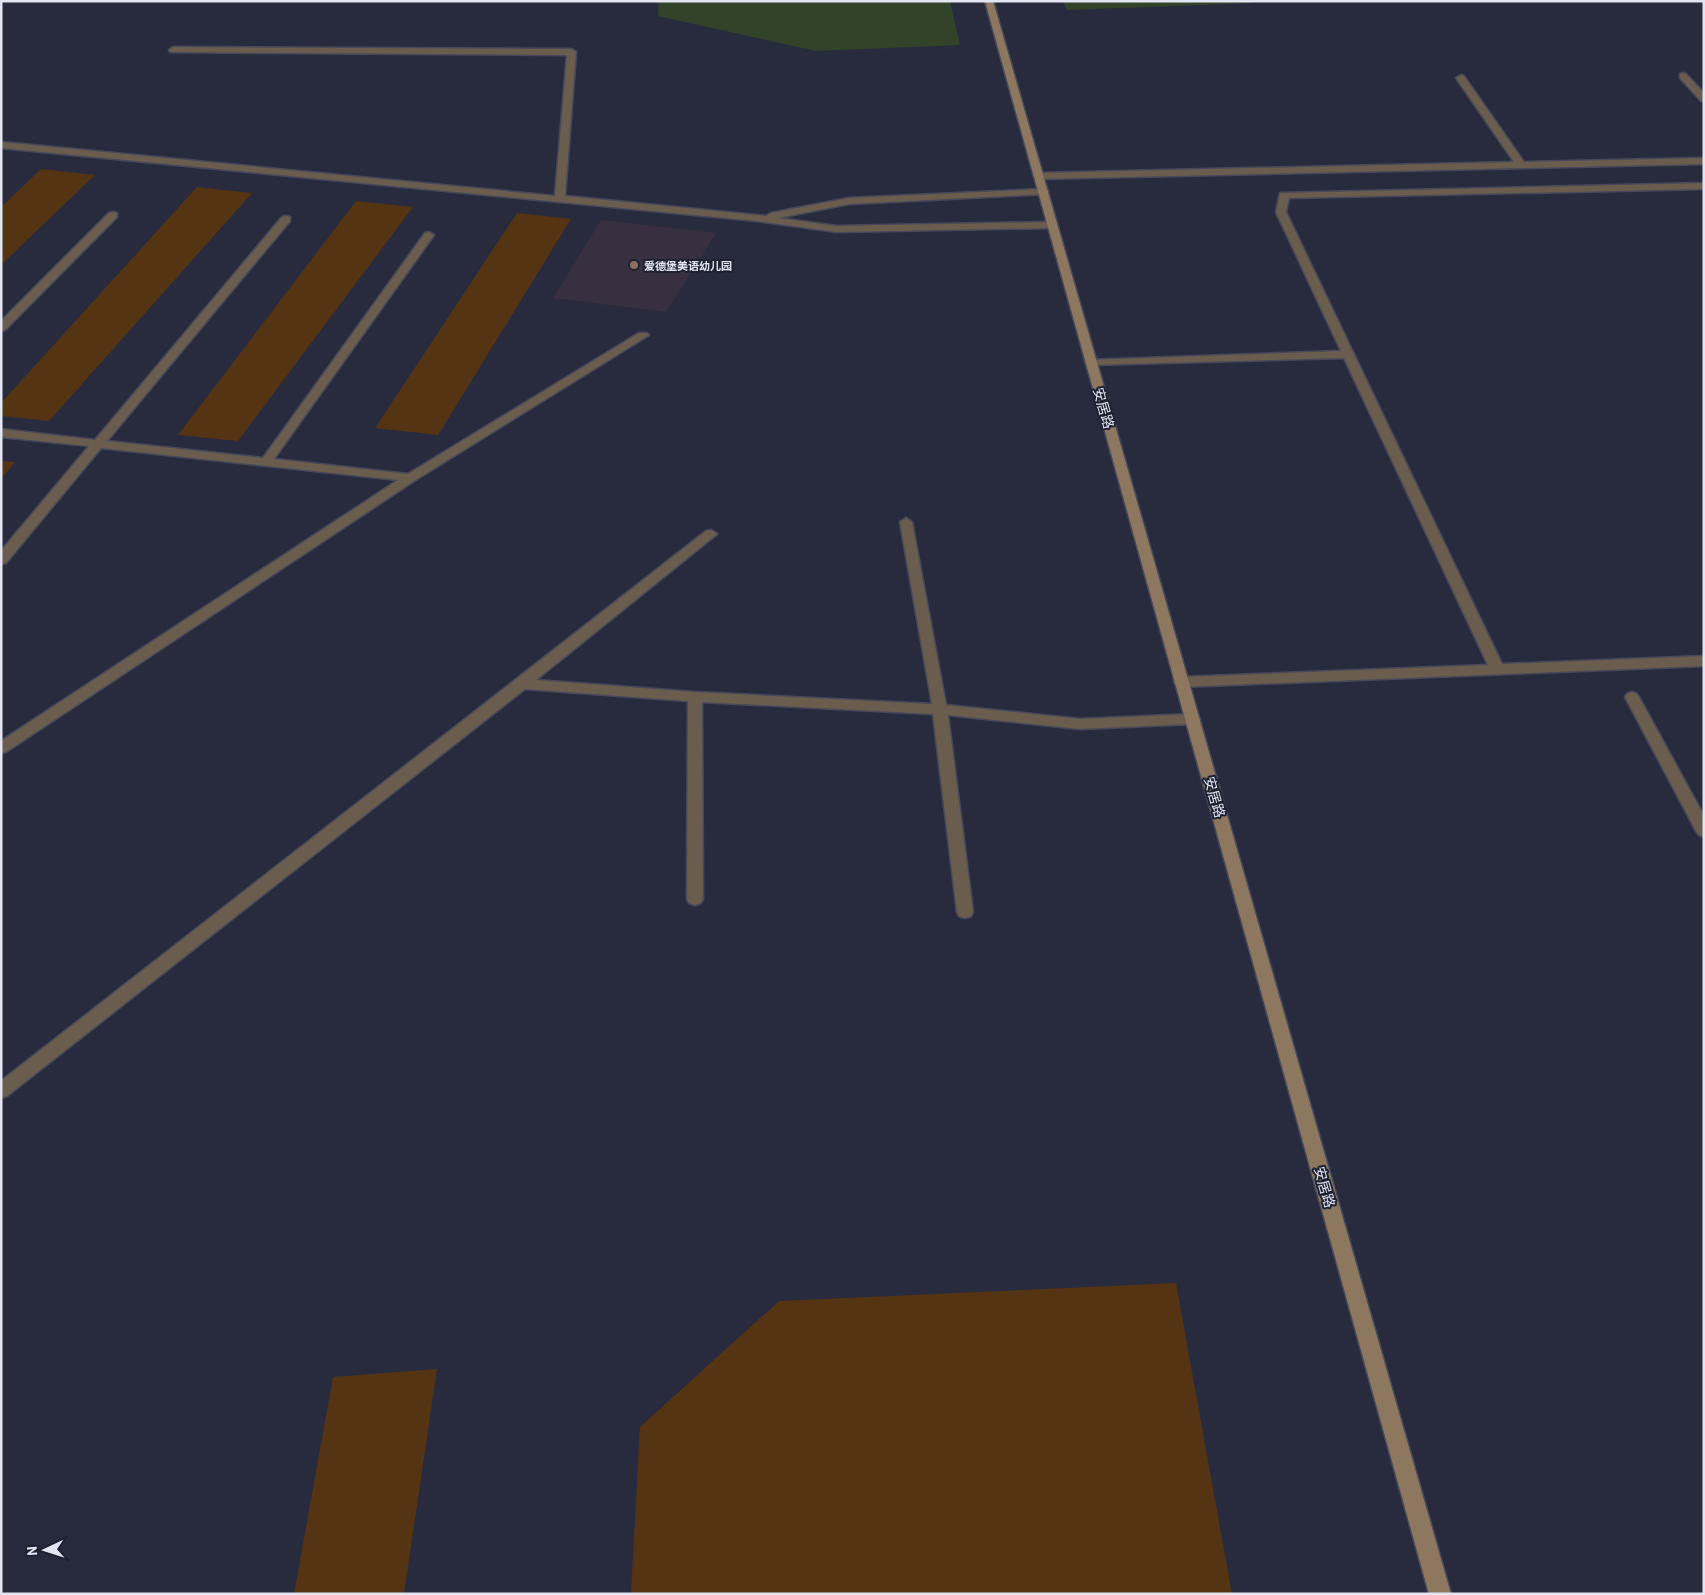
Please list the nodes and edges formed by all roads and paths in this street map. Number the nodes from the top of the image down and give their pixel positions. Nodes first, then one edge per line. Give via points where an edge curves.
1 (989, 1) edge
2 (173, 50) dead end
3 (1683, 76) dead end
4 (1461, 78) dead end
5 (1704, 98) edge
6 (1, 145) edge
7 (1704, 161) edge
8 (1521, 165) junction
9 (1039, 176) junction
10 (1704, 186) edge
11 (1044, 192) junction
12 (560, 199) junction
13 (112, 215) dead end
14 (758, 218) junction
15 (286, 219) dead end
16 (1051, 224) junction
17 (429, 235) dead end
18 (1, 328) edge
19 (642, 335) dead end
20 (1348, 354) junction
21 (1091, 362) junction
22 (1, 433) edge
23 (100, 443) junction
24 (266, 462) junction
25 (410, 478) junction
26 (906, 522) dead end
27 (711, 534) dead end
28 (1, 560) edge
29 (1704, 661) edge
30 (1497, 669) junction
31 (1181, 682) junction
32 (522, 684) junction
33 (696, 697) junction
34 (1632, 697) dead end
35 (940, 709) junction
36 (1193, 719) junction
37 (1, 748) edge
38 (1704, 831) edge
39 (695, 899) dead end
40 (965, 912) dead end
41 (1, 1091) edge
42 (1440, 1594) edge

1 - 9 street, 安居路
2 - 12 street via 572,52
3 - 5 street
4 - 8 street
6 - 12 street
7 - 8 street
8 - 9 street
9 - 11 street, 安居路
10 - 20 street via 1284,195 1281,212
11 - 14 street via 849,201
11 - 16 street, 安居路
12 - 14 street
13 - 18 street
14 - 16 street via 837,229
15 - 23 street
16 - 21 street, 安居路
17 - 24 street
19 - 25 street
20 - 21 street
20 - 30 street
21 - 31 street, 安居路
22 - 23 street
23 - 24 street
23 - 28 street
24 - 25 street
25 - 37 street
26 - 35 street
27 - 32 street
29 - 30 street
30 - 31 street
31 - 36 street, 安居路
32 - 33 street
32 - 41 street
33 - 35 street
33 - 39 street
34 - 38 street
35 - 36 street via 1080,724
35 - 40 street
36 - 42 street, 安居路

